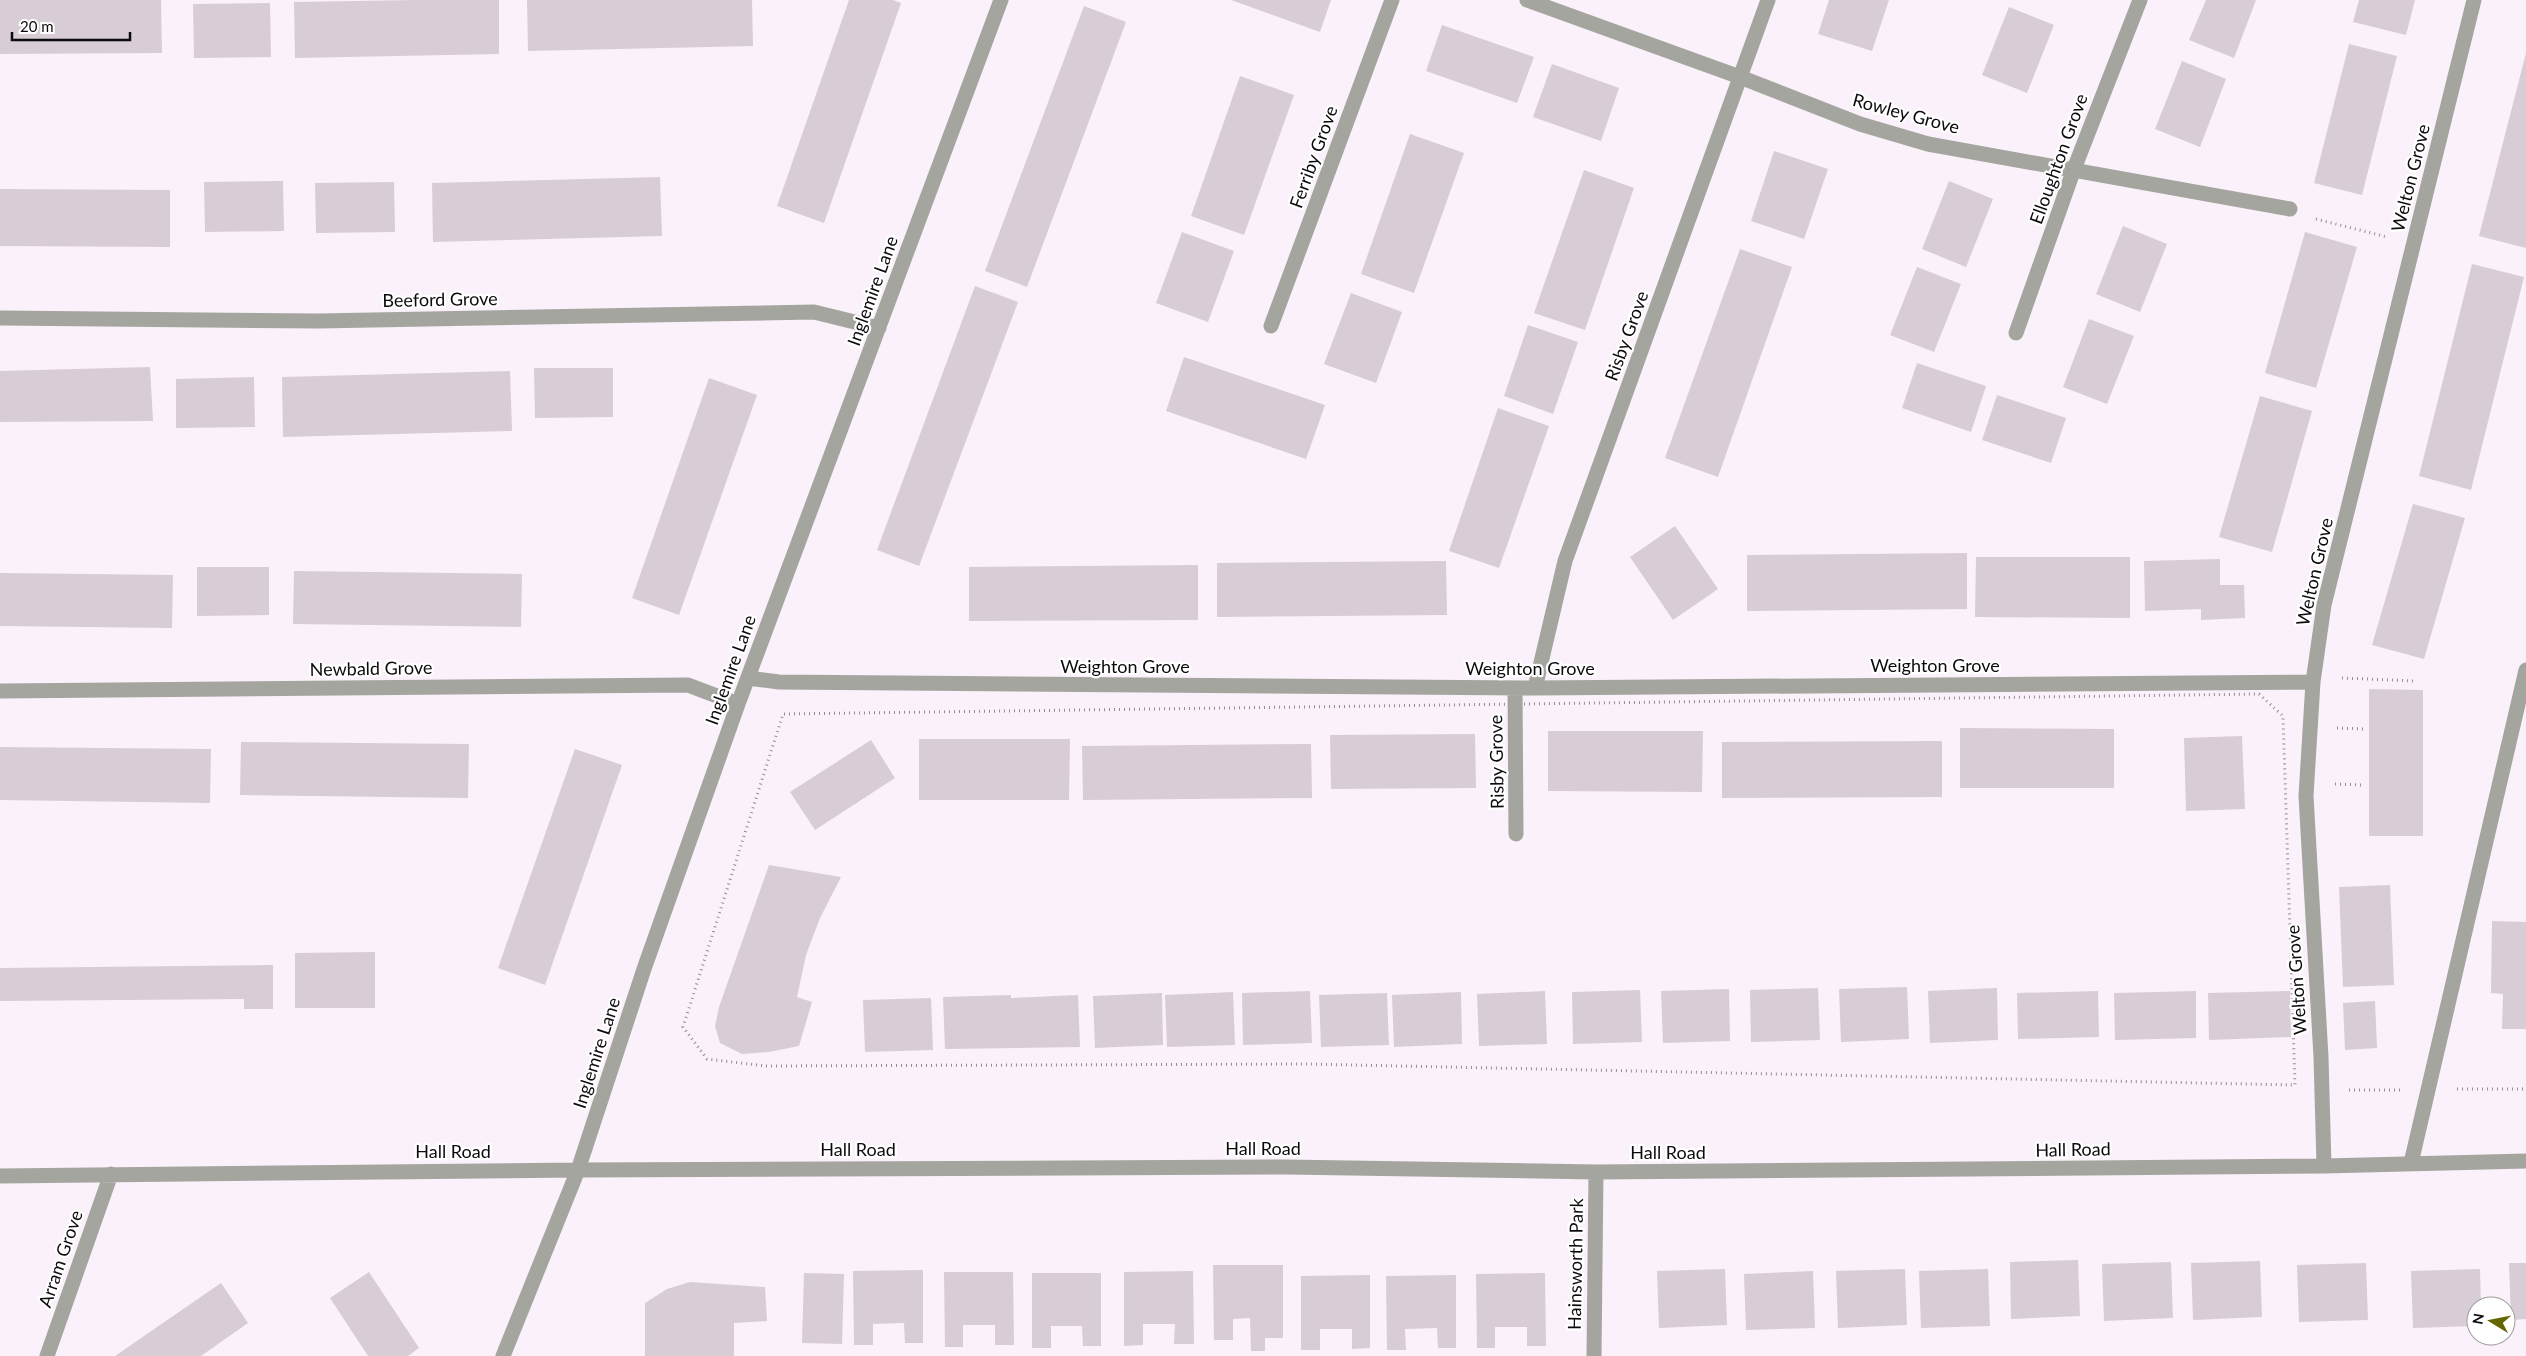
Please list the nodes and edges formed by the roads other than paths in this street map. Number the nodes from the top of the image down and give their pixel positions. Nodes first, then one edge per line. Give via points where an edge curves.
1 (1001, 0) edge
2 (1392, 0) edge
3 (1527, 0) edge
4 (1768, 0) edge
5 (2140, 0) edge
6 (2474, 0) edge
7 (1740, 77) junction
8 (2074, 169) junction
9 (2290, 209) road end
10 (0, 318) edge
11 (1271, 326) dead end
12 (880, 328) junction
13 (2016, 333) dead end
14 (2526, 670) edge
15 (748, 678) junction
16 (2313, 682) junction
17 (1515, 688) junction
18 (1535, 688) junction
19 (0, 691) edge
20 (738, 704) junction
21 (1516, 834) dead end
22 (2526, 1161) edge
23 (2411, 1163) junction
24 (2324, 1166) junction
25 (578, 1170) junction
26 (1596, 1172) junction
27 (111, 1174) junction
28 (0, 1176) edge
29 (47, 1356) edge
30 (503, 1356) edge
31 (1594, 1356) edge

1 - 12 street, Inglemire Lane
2 - 11 street, Ferriby Grove
3 - 7 street, Rowley Grove
4 - 7 street, Risby Grove
5 - 8 street, Elloughton Grove
6 - 16 street, Welton Grove via 2324,606
7 - 8 street, Rowley Grove via 1860,124 1928,144
7 - 18 street, Risby Grove via 1565,561
8 - 9 street, Rowley Grove
8 - 13 street, Elloughton Grove
10 - 12 street, Beeford Grove via 318,321 814,312
12 - 15 street, Inglemire Lane
14 - 23 street
15 - 17 street, Weighton Grove via 779,682
15 - 20 street, Inglemire Lane
16 - 18 street, Weighton Grove
16 - 24 street, Welton Grove via 2306,796
17 - 18 street, Weighton Grove
17 - 21 street, Risby Grove
19 - 20 street, Newbald Grove via 688,685
20 - 25 street, Inglemire Lane via 644,969
22 - 23 street, Hall Road
23 - 24 street, Hall Road
24 - 26 street, Hall Road
25 - 26 street, Hall Road via 1286,1167
25 - 27 street, Hall Road
25 - 30 street, Inglemire Lane
26 - 31 street, Hainsworth Park
27 - 28 street, Hall Road
27 - 29 street, Arram Grove

